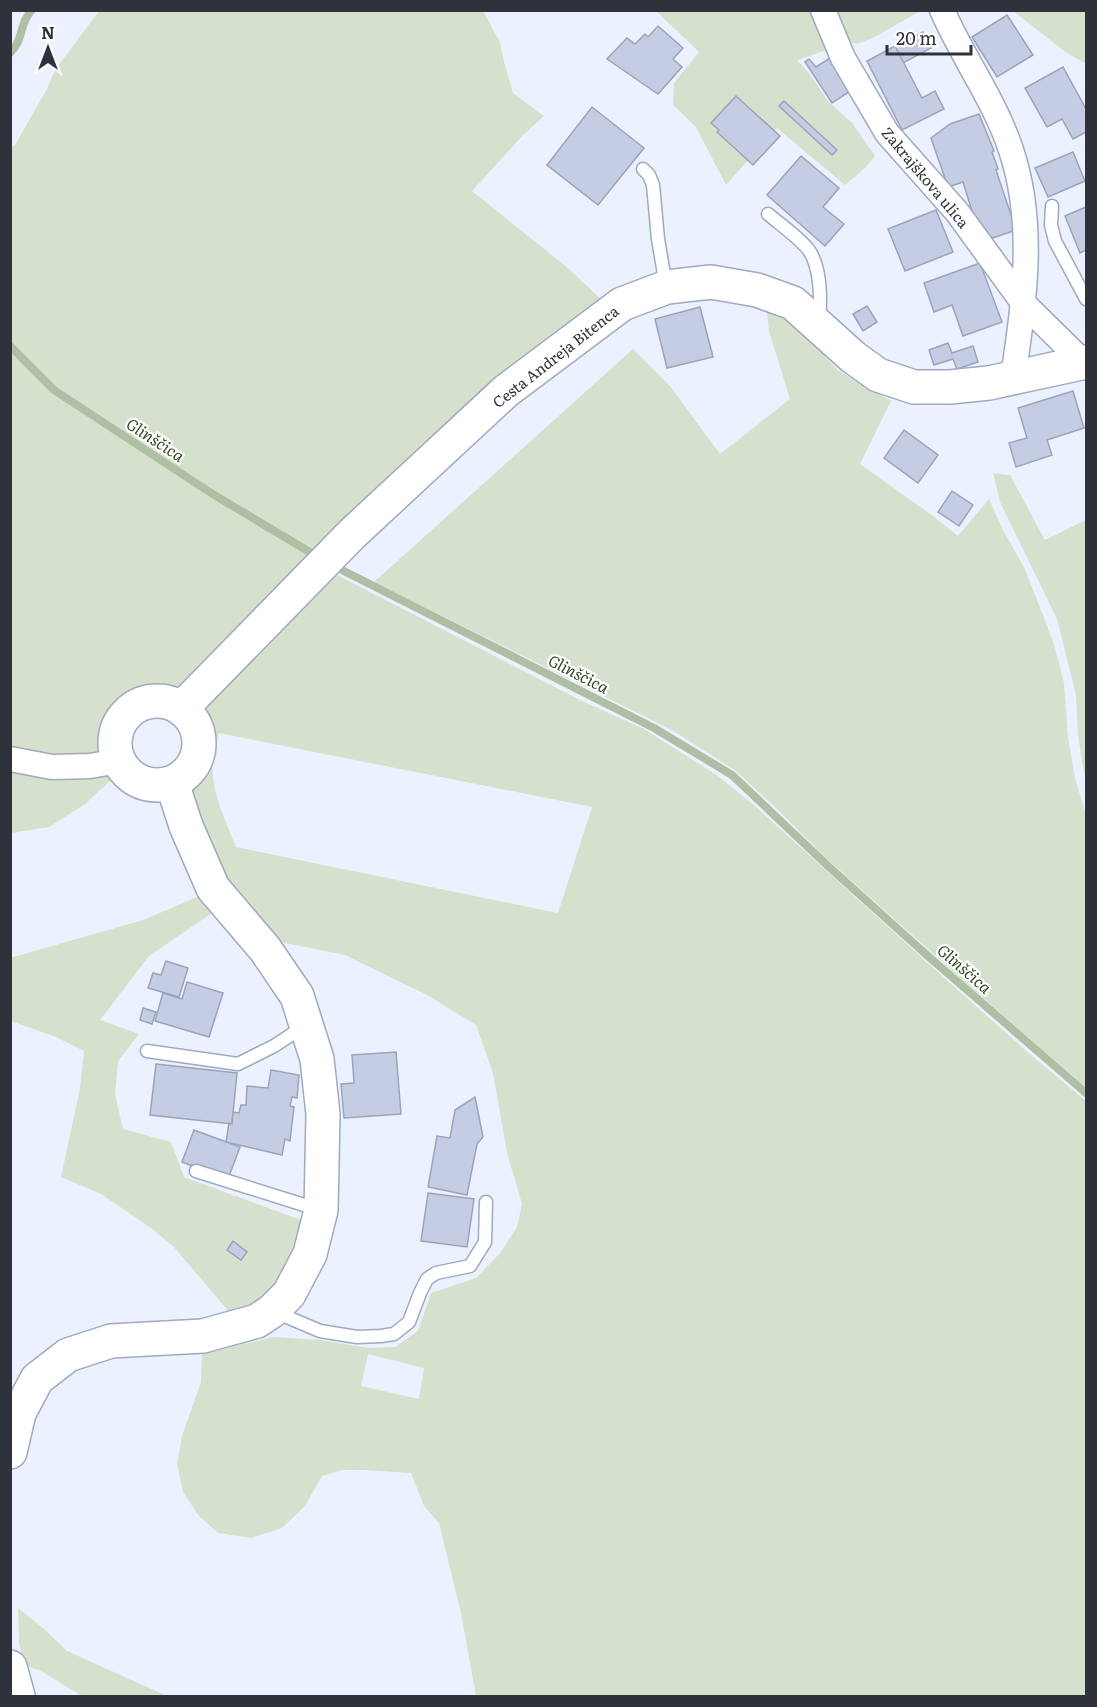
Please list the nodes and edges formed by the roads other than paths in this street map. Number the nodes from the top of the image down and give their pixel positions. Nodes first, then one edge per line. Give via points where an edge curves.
1 (823, 10) edge
2 (942, 10) edge
3 (643, 169) dead end
4 (1052, 206) dead end
5 (768, 214) dead end
6 (667, 287) junction
7 (1086, 299) edge
8 (1024, 304) junction
9 (819, 327) junction
10 (1085, 362) edge
11 (1013, 378) junction
12 (181, 709) junction
13 (10, 759) edge
14 (119, 760) junction
15 (172, 783) junction
16 (307, 1025) junction
17 (147, 1051) dead end
18 (196, 1171) dead end
19 (486, 1202) dead end
20 (321, 1210) junction
21 (272, 1311) junction
22 (10, 1452) edge
23 (10, 1667) edge
24 (18, 1696) edge

1 - 8 street, Zakrajškova ulica via 843,58 887,134 957,212
2 - 8 street via 1011,149 1023,195
3 - 6 lane via 653,185
4 - 7 lane via 1055,241
5 - 9 lane via 808,250 814,261 821,298
6 - 9 street, Cesta Andreja Bitenca via 711,282 757,290 793,303
6 - 12 street, Cesta Andreja Bitenca via 622,304 506,391 352,534
8 - 10 street, Zakrajškova ulica
8 - 11 street
9 - 11 street, Cesta Andreja Bitenca via 878,375 915,387
10 - 11 street, Cesta Andreja Bitenca
12 - 14 street via 162,701 135,706 117,727
12 - 15 street via 195,724 198,752 184,776
13 - 14 street via 52,767
14 - 15 street via 122,767 144,783
15 - 16 street via 213,888 265,949 297,996
16 - 17 lane via 238,1064
16 - 20 street via 317,1059 323,1114
18 - 20 lane
19 - 21 lane via 485,1242 470,1266 436,1273 427,1279 409,1322 394,1334 357,1337 320,1331
20 - 21 street via 310,1254 289,1294
21 - 22 street via 257,1321 203,1336 111,1341 68,1355 37,1379 19,1413
23 - 24 street

